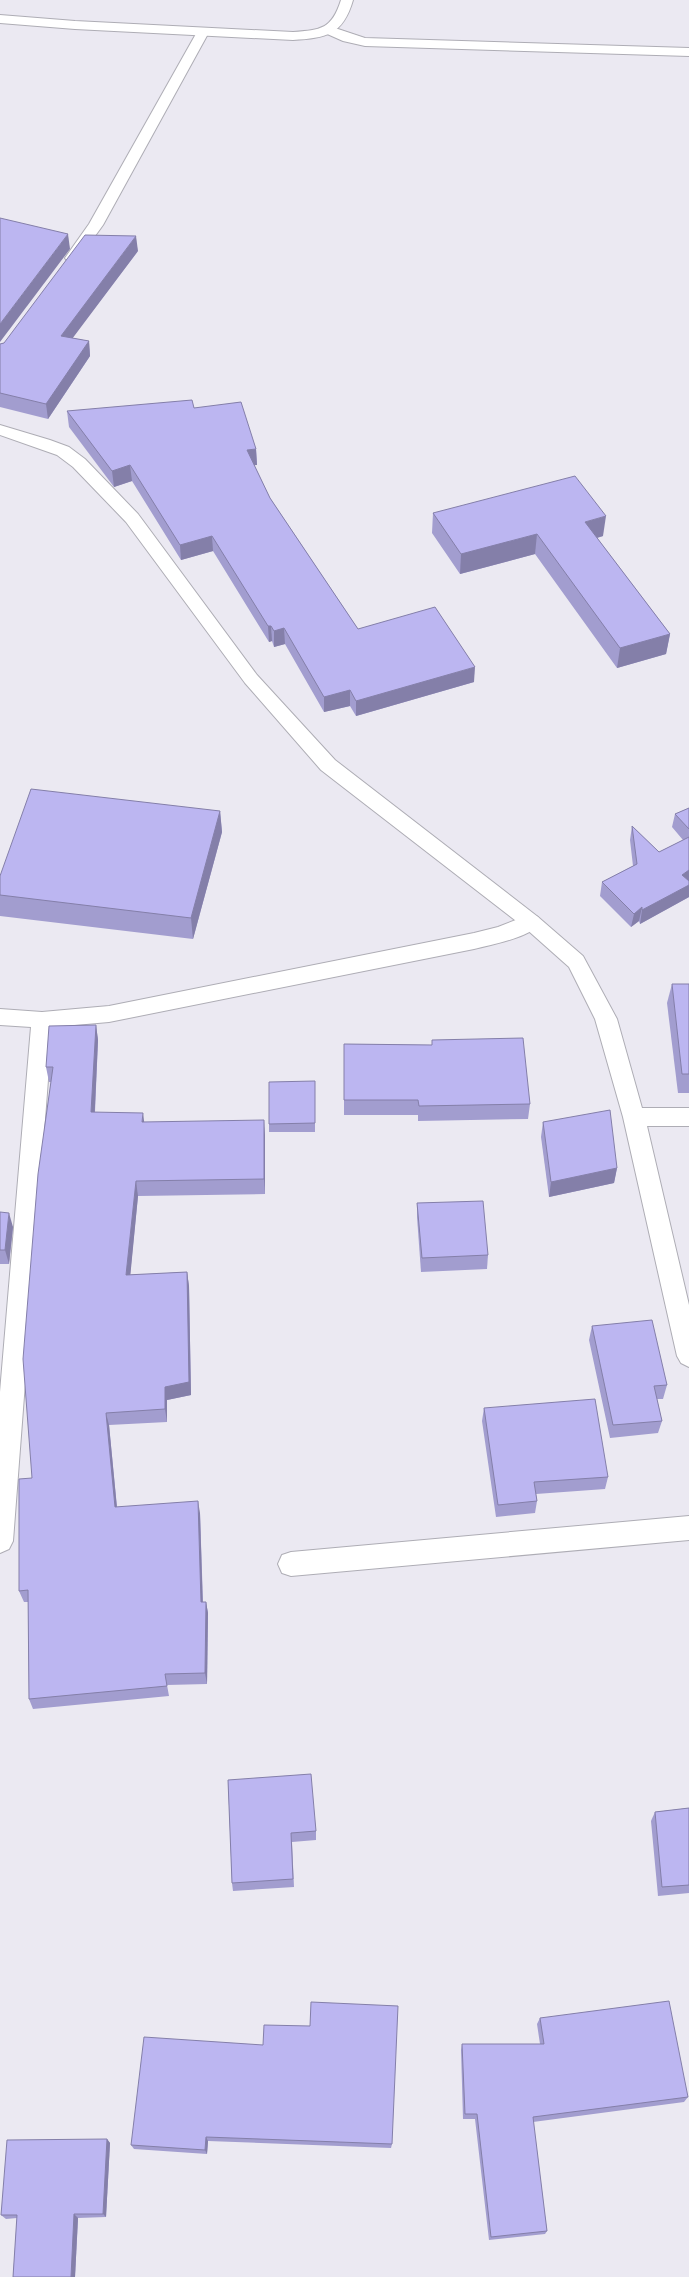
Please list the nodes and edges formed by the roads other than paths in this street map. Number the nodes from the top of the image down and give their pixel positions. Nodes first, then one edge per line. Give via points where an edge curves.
1 (347, 0) edge
2 (0, 19) edge
3 (329, 30) junction
4 (203, 32) junction
5 (689, 52) edge
6 (64, 268) edge
7 (0, 430) edge
8 (531, 922) junction
9 (0, 1016) edge
10 (42, 1020) junction
11 (634, 1117) junction
12 (689, 1117) edge
13 (689, 1356) edge
14 (689, 1528) edge
15 (0, 1541) edge
16 (291, 1564) dead end

1 - 3 street via 343,16
2 - 4 street
3 - 4 street via 293,36
3 - 5 lane via 365,42
4 - 6 lane via 96,225
7 - 8 street via 44,442 80,463 132,518 251,679 328,765
8 - 10 street via 502,934 474,941 109,1014
8 - 11 street via 576,962 606,1019
9 - 10 street
10 - 15 street
11 - 12 street
11 - 13 street
14 - 16 street

